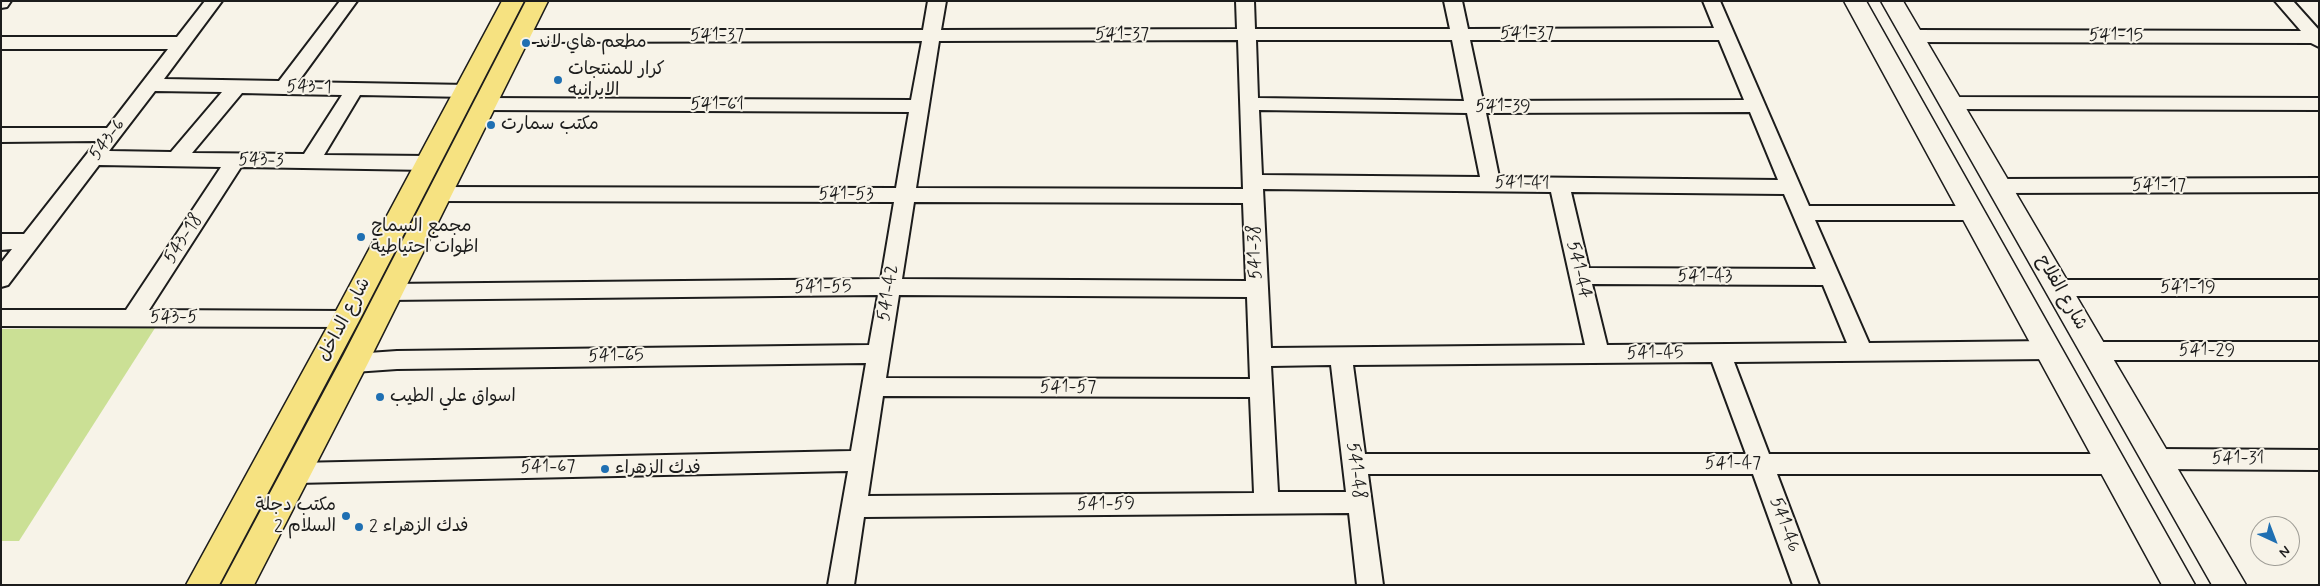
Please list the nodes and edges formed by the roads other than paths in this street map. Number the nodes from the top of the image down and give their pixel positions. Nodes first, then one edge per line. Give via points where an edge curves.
1 (214, 1) edge
2 (348, 1) edge
3 (513, 1) edge
4 (537, 1) edge
5 (937, 1) edge
6 (1245, 1) edge
7 (1453, 1) edge
8 (1711, 1) edge
9 (1855, 1) edge
10 (1892, 1) edge
11 (2283, 1) edge
12 (1460, 34) junction
13 (1725, 34) junction
14 (1247, 35) junction
15 (520, 36) junction
16 (931, 36) junction
17 (1913, 36) junction
18 (2317, 38) edge
19 (1, 42) edge
20 (182, 43) junction
21 (150, 85) junction
22 (237, 87) junction
23 (284, 88) junction
24 (355, 89) junction
25 (476, 97) junction
26 (1952, 103) junction
27 (1250, 104) junction
28 (2319, 104) edge
29 (920, 106) junction
30 (1756, 106) junction
31 (1475, 107) junction
32 (112, 134) junction
33 (1, 135) edge
34 (94, 158) junction
35 (176, 159) junction
36 (236, 160) junction
37 (310, 161) junction
38 (428, 163) junction
39 (1491, 184) junction
40 (1559, 184) junction
41 (2319, 185) edge
42 (1999, 186) junction
43 (1791, 187) junction
44 (1253, 189) junction
45 (438, 194) junction
46 (905, 195) junction
47 (1802, 213) junction
48 (1971, 213) junction
49 (1, 242) edge
50 (30, 242) junction
51 (1580, 276) junction
52 (1830, 277) junction
53 (1, 279) edge
54 (890, 287) junction
55 (2057, 288) junction
56 (2319, 288) edge
57 (1257, 289) junction
58 (388, 292) junction
59 (1, 318) edge
60 (132, 318) junction
61 (346, 319) junction
62 (2049, 350) junction
63 (2094, 351) junction
64 (2319, 351) edge
65 (1862, 352) junction
66 (879, 354) junction
67 (1720, 354) junction
68 (1598, 355) junction
69 (1260, 357) junction
70 (1341, 357) junction
71 (354, 363) junction
72 (874, 388) junction
73 (1262, 388) junction
74 (2157, 459) junction
75 (2319, 460) edge
76 (861, 461) junction
77 (1354, 464) junction
78 (1761, 464) junction
79 (2112, 464) junction
80 (296, 473) junction
81 (1359, 502) junction
82 (1266, 503) junction
83 (854, 507) junction
84 (202, 585) edge
85 (237, 585) edge
86 (841, 585) edge
87 (1370, 585) edge
88 (1806, 585) edge
89 (2179, 585) edge
90 (2230, 585) edge

1 - 20 street, 543-6
2 - 23 street
3 - 25 main road, شارع الداخل
4 - 15 main road, شارع الداخل
5 - 16 street, 541-42
6 - 14 street, 541-38
7 - 12 street
8 - 13 street
9 - 48 main road
10 - 17 main road, شارع الفلاح
11 - 18 street
12 - 13 street, 541-37
12 - 14 street, 541-37
12 - 31 street
13 - 30 street
14 - 16 street, 541-37
14 - 27 street, 541-38
15 - 16 street, 541-37
15 - 25 main road, شارع الداخل
16 - 29 street, 541-42
17 - 18 street, 541-15
17 - 26 main road, شارع الفلاح
19 - 20 street
20 - 21 street, 543-6
21 - 22 street, 543-1
21 - 32 street, 543-6
22 - 23 street, 543-1
22 - 35 street
23 - 24 street, 543-1
24 - 25 street, 543-1
24 - 37 street
25 - 29 street, 541-61
25 - 38 main road, شارع الداخل
25 - 45 main road, شارع الداخل
26 - 28 street
26 - 42 main road, شارع الفلاح
27 - 31 street, 541-39
27 - 44 street, 541-38
29 - 46 street, 541-42
30 - 31 street, 541-39
30 - 43 street
31 - 39 street
32 - 33 street
32 - 34 street, 543-6
34 - 35 street, 543-3
34 - 50 street, 543-6
35 - 36 street, 543-3
36 - 37 street, 543-3
36 - 60 street, 543-18
37 - 38 street, 543-3
38 - 61 main road, شارع الداخل
39 - 40 street, 541-41
39 - 44 street, 541-41
40 - 43 street, 541-41
40 - 51 street, 541-44
41 - 42 street, 541-17
42 - 55 main road, شارع الفلاح
43 - 47 street
44 - 46 street, 541-53
44 - 57 street, 541-38
45 - 46 street, 541-53
45 - 58 main road, شارع الداخل
46 - 54 street, 541-42
47 - 48 street
47 - 52 street
48 - 62 main road
49 - 50 street
50 - 53 street, 543-6
51 - 52 street, 541-43
51 - 68 street, 541-44
52 - 65 street
54 - 57 street, 541-55
54 - 58 street, 541-55
54 - 66 street, 541-42
55 - 56 street, 541-19
55 - 63 main road, شارع الفلاح
57 - 69 street, 541-38
58 - 71 main road, شارع الداخل
59 - 60 street, 543-5
60 - 61 street, 543-5
61 - 84 main road, شارع الداخل
62 - 65 street, 541-45
62 - 79 main road
63 - 64 street, 541-29
63 - 74 main road, شارع الفلاح
65 - 67 street, 541-45
66 - 71 street, 541-65
66 - 72 street, 541-42
67 - 68 street, 541-45
67 - 78 street, 541-46
68 - 70 street, 541-45
69 - 70 street, 541-45
69 - 73 street, 541-38
70 - 77 street, 541-48
71 - 80 main road, شارع الداخل
72 - 73 street, 541-57
72 - 76 street, 541-42
73 - 82 street, 541-38
74 - 75 street, 541-31
74 - 90 main road, شارع الفلاح
76 - 80 street, 541-67
76 - 83 street, 541-42
77 - 78 street, 541-47
77 - 81 street, 541-48
78 - 79 street, 541-47
78 - 88 street, 541-46
79 - 89 main road
80 - 85 main road, شارع الداخل
81 - 82 street, 541-59
81 - 87 street, 541-48
82 - 83 street, 541-59
83 - 86 street, 541-42

